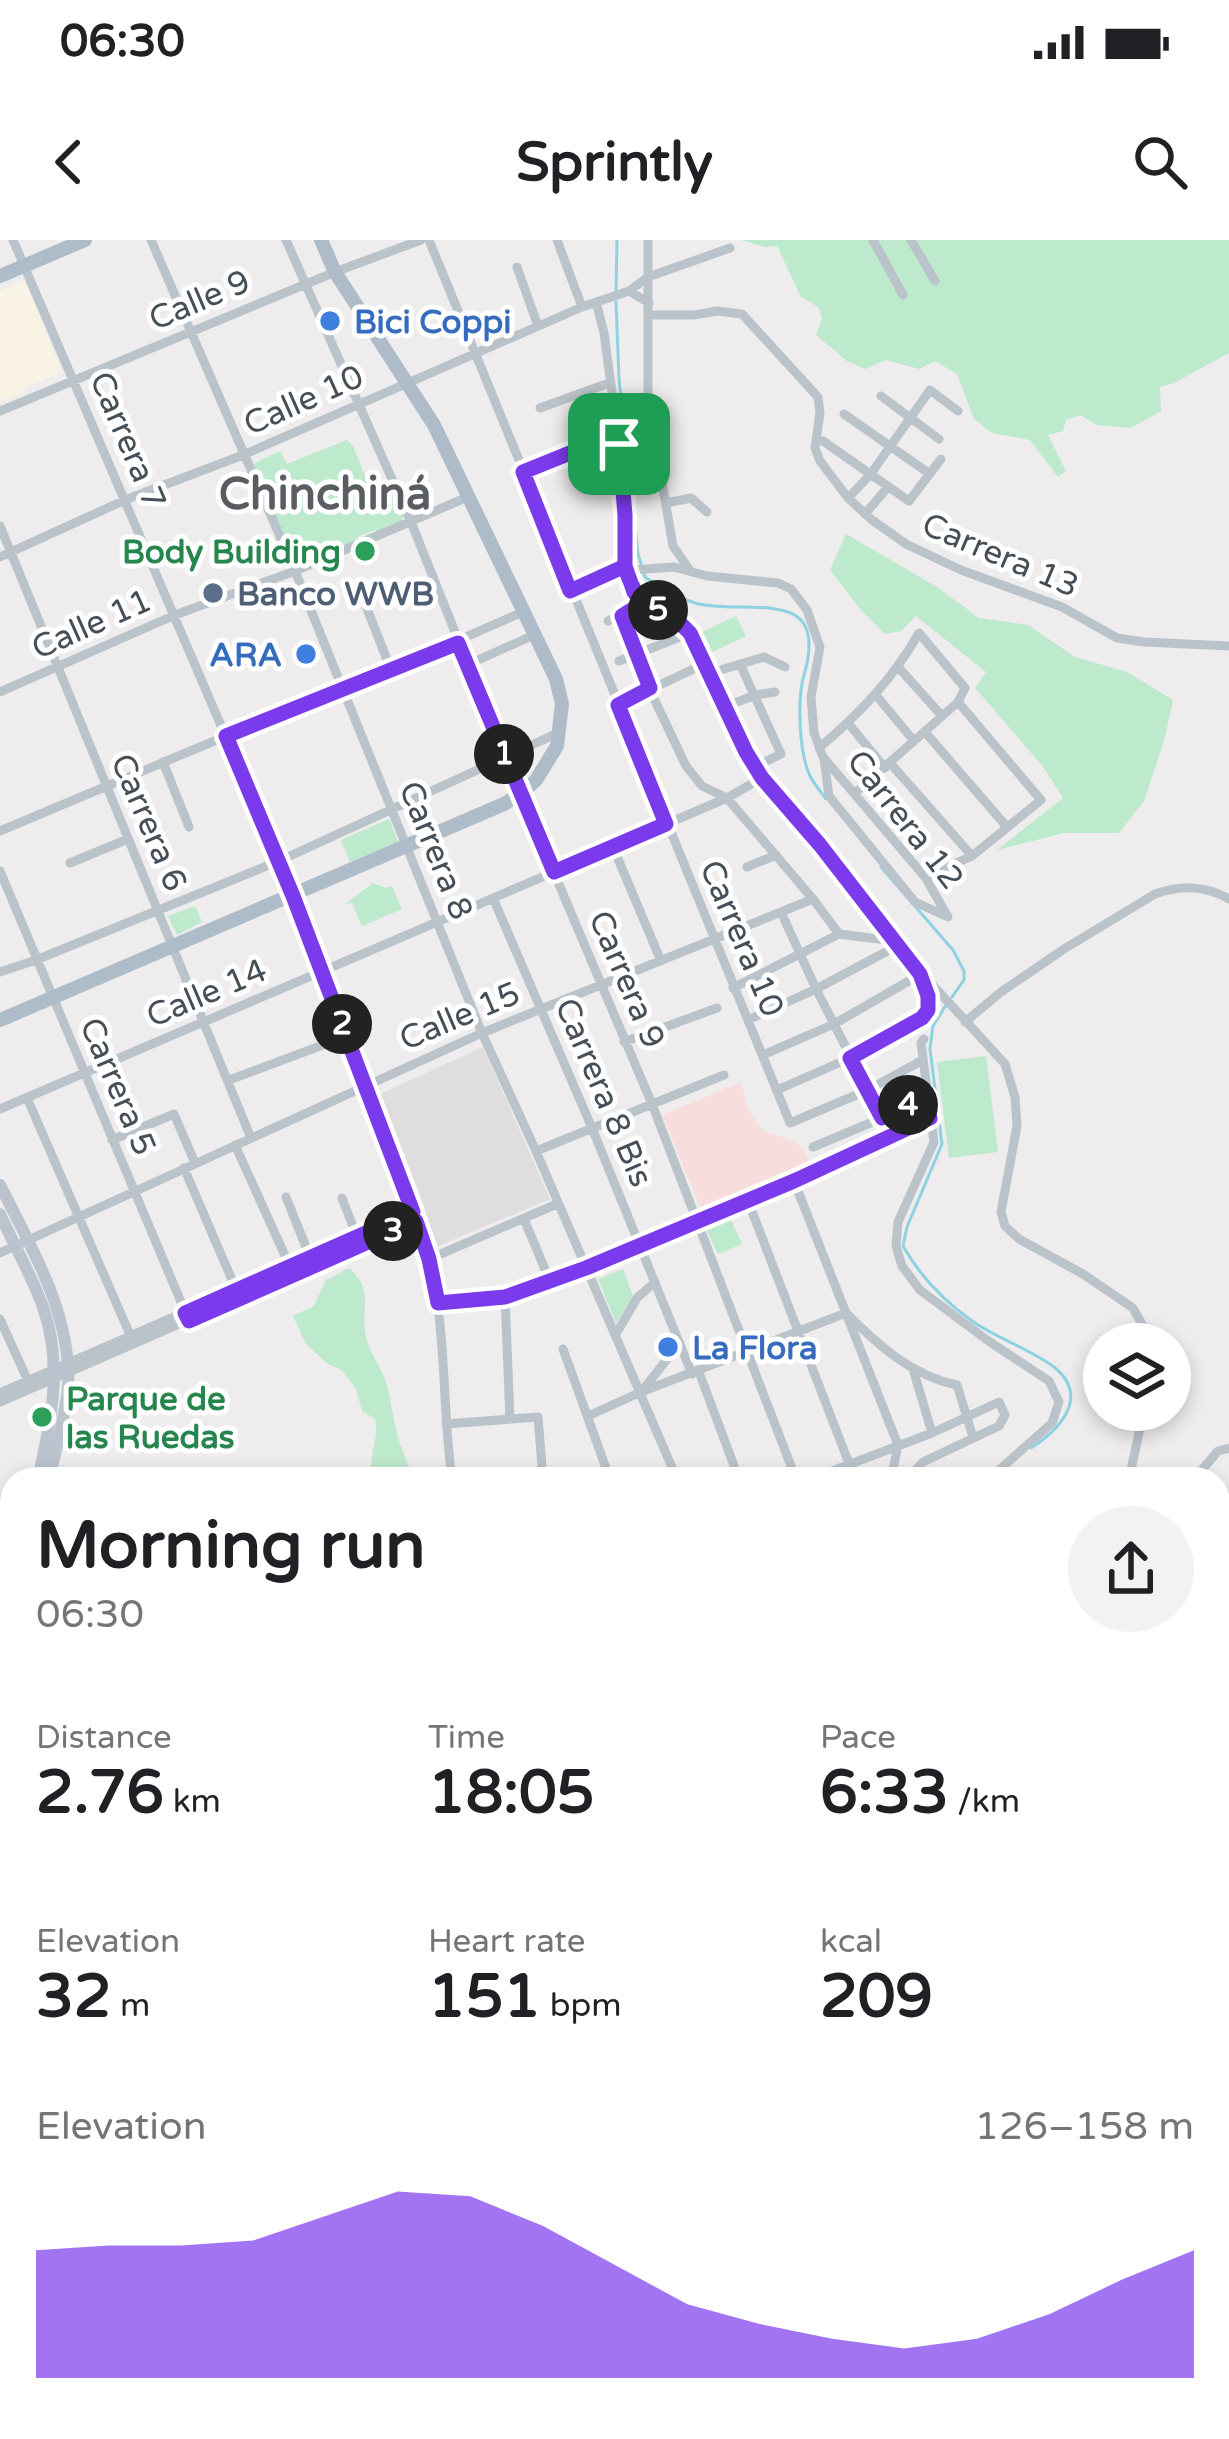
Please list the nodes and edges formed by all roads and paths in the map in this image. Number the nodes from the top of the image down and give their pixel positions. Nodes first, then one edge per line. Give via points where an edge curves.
1 (13, 240) edge
2 (85, 240) edge
3 (151, 240) edge
4 (286, 240) edge
5 (320, 240) edge
6 (425, 240) edge
7 (556, 240) edge
8 (648, 240) edge
9 (873, 240) edge
10 (910, 240) edge
11 (730, 248) dead end
12 (24, 265) junction
13 (517, 267) dead end
14 (335, 272) junction
15 (0, 276) edge
16 (648, 278) junction
17 (935, 281) dead end
18 (304, 285) junction
19 (625, 292) junction
20 (903, 296) dead end
21 (602, 300) junction
22 (582, 307) junction
23 (649, 309) junction
24 (538, 326) junction
25 (190, 331) junction
26 (476, 353) junction
27 (75, 381) junction
28 (609, 383) junction
29 (881, 396) dead end
30 (359, 404) junction
31 (540, 408) dead end
32 (0, 411) edge
33 (958, 412) dead end
34 (844, 414) dead end
35 (909, 416) junction
36 (617, 434) junction
37 (939, 439) dead end
38 (823, 441) dead end
39 (889, 446) junction
40 (243, 455) junction
41 (941, 459) dead end
42 (523, 472) junction
43 (870, 475) junction
44 (930, 475) junction
45 (888, 487) junction
46 (470, 496) junction
47 (848, 498) junction
48 (125, 500) junction
49 (666, 503) junction
50 (707, 512) dead end
51 (865, 514) junction
52 (411, 522) junction
53 (0, 526) edge
54 (6, 555) edge
55 (629, 568) junction
56 (295, 571) junction
57 (696, 574) junction
58 (570, 591) junction
59 (643, 603) junction
60 (367, 606) dead end
61 (525, 611) junction
62 (175, 616) junction
63 (622, 616) junction
64 (608, 621) dead end
65 (690, 633) junction
66 (536, 634) junction
67 (458, 643) junction
68 (1229, 646) edge
69 (636, 654) junction
70 (619, 661) dead end
71 (467, 664) junction
72 (740, 664) junction
73 (785, 667) dead end
74 (56, 668) junction
75 (708, 668) junction
76 (898, 668) junction
77 (392, 670) junction
78 (650, 688) junction
79 (342, 691) junction
80 (0, 692) edge
81 (776, 692) dead end
82 (874, 694) junction
83 (755, 695) junction
84 (958, 703) junction
85 (618, 705) junction
86 (725, 707) junction
87 (941, 716) junction
88 (848, 723) junction
89 (560, 731) junction
90 (925, 732) junction
91 (226, 736) junction
92 (914, 741) junction
93 (821, 752) junction
94 (505, 757) junction
95 (163, 762) junction
96 (888, 766) junction
97 (758, 773) junction
98 (845, 782) junction
99 (105, 786) junction
100 (829, 790) junction
101 (521, 794) junction
102 (855, 794) junction
103 (727, 798) junction
104 (391, 809) junction
105 (666, 824) junction
106 (189, 827) dead end
107 (1007, 827) junction
108 (0, 831) edge
109 (128, 839) junction
110 (406, 847) junction
111 (614, 847) junction
112 (776, 855) junction
113 (971, 856) junction
114 (279, 861) junction
115 (70, 862) dead end
116 (747, 867) dead end
117 (0, 871) edge
118 (554, 872) junction
119 (925, 877) junction
120 (935, 894) junction
121 (293, 896) junction
122 (493, 898) junction
123 (814, 899) junction
124 (1229, 899) edge
125 (922, 906) junction
126 (158, 911) junction
127 (781, 912) junction
128 (436, 921) junction
129 (839, 934) junction
130 (713, 939) junction
131 (895, 943) junction
132 (173, 946) junction
133 (801, 955) junction
134 (36, 960) junction
135 (661, 961) junction
136 (322, 971) junction
137 (0, 972) edge
138 (920, 974) junction
139 (601, 985) junction
140 (733, 988) junction
141 (816, 989) junction
142 (52, 997) junction
143 (717, 1008) dead end
144 (541, 1009) junction
145 (0, 1020) edge
146 (748, 1020) junction
147 (204, 1022) junction
148 (965, 1022) junction
149 (834, 1024) junction
150 (482, 1033) junction
151 (347, 1036) junction
152 (924, 1040) dead end
153 (624, 1042) junction
154 (763, 1055) junction
155 (850, 1058) junction
156 (921, 1060) junction
157 (84, 1073) junction
158 (724, 1075) dead end
159 (229, 1081) junction
160 (366, 1085) junction
161 (777, 1090) junction
162 (868, 1090) junction
163 (926, 1096) junction
164 (27, 1098) junction
165 (652, 1104) junction
166 (0, 1109) edge
167 (882, 1118) junction
168 (930, 1118) junction
169 (592, 1128) junction
170 (891, 1135) junction
171 (251, 1138) junction
172 (112, 1140) junction
173 (235, 1145) junction
174 (813, 1147) dead end
175 (536, 1151) junction
176 (190, 1166) junction
177 (794, 1181) junction
178 (0, 1185) edge
179 (134, 1191) junction
180 (286, 1197) dead end
181 (343, 1198) dead end
182 (748, 1201) junction
183 (557, 1204) junction
184 (0, 1214) edge
185 (80, 1216) junction
186 (415, 1216) junction
187 (524, 1219) junction
188 (698, 1222) junction
189 (357, 1238) junction
190 (21, 1243) junction
191 (641, 1246) junction
192 (0, 1253) edge
193 (429, 1259) junction
194 (313, 1262) junction
195 (586, 1268) junction
196 (292, 1272) junction
197 (549, 1279) junction
198 (655, 1282) junction
199 (238, 1295) junction
200 (505, 1297) junction
201 (438, 1303) junction
202 (847, 1313) junction
203 (187, 1317) junction
204 (0, 1319) edge
205 (1141, 1323) edge
206 (799, 1332) junction
207 (616, 1334) junction
208 (131, 1337) junction
209 (680, 1343) junction
210 (563, 1349) dead end
211 (748, 1352) junction
212 (913, 1369) junction
213 (61, 1371) junction
214 (696, 1373) junction
215 (28, 1381) junction
216 (641, 1392) junction
217 (0, 1398) edge
218 (588, 1416) junction
219 (968, 1417) junction
220 (510, 1419) junction
221 (446, 1424) junction
222 (1139, 1431) edge
223 (932, 1432) junction
224 (54, 1434) junction
225 (974, 1437) junction
226 (898, 1445) junction
227 (1229, 1448) edge
228 (849, 1464) junction
229 (42, 1467) edge
230 (50, 1467) edge
231 (451, 1467) edge
232 (542, 1467) edge
233 (606, 1467) edge
234 (672, 1467) edge
235 (734, 1467) edge
236 (791, 1467) edge
237 (841, 1467) edge
238 (850, 1467) edge
239 (893, 1467) edge
240 (918, 1467) edge
241 (1002, 1467) edge
242 (1132, 1467) edge
243 (1205, 1467) edge

1 - 12 street, Carrera 7
2 - 12 main road
3 - 25 street, Carrera 8
4 - 18 street, Carrera 9
5 - 14 main road
6 - 14 street, Calle 9
6 - 26 street, Carrera 10
7 - 22 street
8 - 16 street
9 - 20 street
10 - 17 street
11 - 16 street, Calle 10
12 - 15 main road
12 - 27 street, Carrera 7
13 - 24 street
14 - 18 street, Calle 9
14 - 46 main road
16 - 19 street, Calle 10
16 - 23 street
18 - 25 street, Calle 9
18 - 30 street, Carrera 9
19 - 21 street, Calle 10
19 - 23 street
21 - 22 street, Calle 10
21 - 28 street
22 - 24 street, Calle 10
23 - 47 street, Carrera 13 via 675,316 737,312 757,327 818,397 817,455
23 - 49 street via 648,402
24 - 26 street, Calle 10
25 - 27 street, Calle 9
25 - 40 street, Carrera 8
26 - 30 street, Calle 10
26 - 42 street, Carrera 10
27 - 32 street, Calle 9
27 - 48 street, Carrera 7
28 - 31 street
28 - 36 street
29 - 35 street
30 - 40 street, Calle 10
30 - 52 street, Carrera 9
33 - 35 street via 930,390
34 - 39 street
35 - 37 street
35 - 39 street
36 - 42 street
36 - 55 street
38 - 43 street, Carrera 13
39 - 43 street
39 - 44 street
40 - 48 street, Calle 10
40 - 56 street, Carrera 8
41 - 44 street
42 - 58 street, Carrera 10
43 - 45 street, Carrera 13
43 - 47 street
44 - 45 street, Carrera 13 via 909,501
45 - 51 street
46 - 52 street, Calle 11
46 - 61 main road
47 - 51 street, Carrera 13
48 - 54 street, Calle 10
48 - 62 street, Carrera 7
49 - 50 street via 691,497
49 - 57 street via 673,546
51 - 68 street, Carrera 13 via 924,553 1062,607 1117,638
52 - 56 street, Calle 11
52 - 67 street, Carrera 9
53 - 54 street, Carrera 6
54 - 74 street, Carrera 6
55 - 57 street
55 - 58 street
55 - 59 street
56 - 62 street, Calle 11
56 - 79 street, Carrera 8
57 - 93 street, Carrera 12 via 778,583 798,596 820,647 811,697
58 - 85 street, Carrera 10
59 - 63 street
59 - 65 street
60 - 77 street
61 - 66 main road
61 - 67 street
62 - 74 street, Calle 11
62 - 91 street, Carrera 7
63 - 64 street
63 - 69 street
65 - 69 street
65 - 75 street
66 - 71 street
66 - 89 main road via 560,691
67 - 71 street, Carrera 9
67 - 77 street
69 - 70 street
69 - 78 street
71 - 94 street, Carrera 9
72 - 73 street via 764,657
72 - 75 street
72 - 83 street
74 - 80 street, Calle 11
74 - 99 street, Carrera 6
75 - 78 street
75 - 86 street
76 - 82 street
76 - 84 street via 919,633 965,688
76 - 87 street
77 - 79 street
78 - 85 street
78 - 103 street via 694,779
79 - 91 street
79 - 104 street, Carrera 8
81 - 83 street
82 - 88 street
82 - 92 street
83 - 86 street
83 - 97 street, Calle 14 via 781,754
84 - 87 street
84 - 107 street via 1041,800
85 - 105 street, Carrera 10
86 - 97 street
87 - 90 street
88 - 93 street
88 - 96 street
89 - 94 street
89 - 101 main road via 547,766
90 - 92 street
90 - 107 street
91 - 95 street
91 - 114 street, Carrera 7
92 - 96 street
93 - 98 street, Carrera 12
93 - 100 street, Carrera 12
94 - 101 street, Carrera 9
94 - 104 street
95 - 99 street
95 - 106 street
96 - 102 street
96 - 113 street
97 - 103 street, Calle 14
97 - 131 street
98 - 100 street
98 - 102 street, Carrera 12
99 - 108 street
99 - 109 street, Carrera 6
100 - 125 street, Carrera 12
101 - 110 main road
101 - 118 street, Carrera 9
102 - 119 street, Carrera 12
103 - 105 street, Calle 14
103 - 112 street
104 - 110 street, Carrera 8
104 - 114 street
105 - 111 street, Calle 14
105 - 130 street, Carrera 10
107 - 113 street
109 - 115 street
109 - 126 street, Carrera 6
110 - 121 main road
110 - 128 street, Carrera 8
111 - 118 street, Calle 14
111 - 135 street
112 - 116 street
112 - 123 street
113 - 119 street
114 - 121 street, Carrera 7
114 - 126 street
117 - 134 street, Carrera 5
118 - 122 street, Calle 14
118 - 139 street, Carrera 9
119 - 120 street, Carrera 12
120 - 125 street
120 - 125 street, Carrera 12 via 948,917
121 - 132 main road
121 - 136 street, Carrera 7
122 - 128 street, Calle 14
122 - 144 street, Carrera 8 Bis
123 - 127 street, Calle 15
123 - 129 street
124 - 148 street via 1200,888 1155,894
126 - 132 street, Carrera 6
126 - 134 street
127 - 130 street, Calle 15
127 - 133 street
128 - 136 street, Calle 14
128 - 150 street, Carrera 8
129 - 131 street
129 - 133 street
130 - 135 street, Calle 15
130 - 140 street, Carrera 10
131 - 138 street
131 - 141 street
132 - 142 main road
132 - 147 street, Carrera 6
133 - 140 street
133 - 141 street
134 - 137 street
134 - 142 street, Carrera 5
135 - 139 street, Calle 15
136 - 147 street, Calle 14
136 - 151 street, Carrera 7
138 - 148 street
138 - 149 street
138 - 155 street via 928,996 922,1018
139 - 144 street, Calle 15
139 - 153 street, Carrera 9
140 - 146 street, Carrera 10
141 - 146 street
141 - 149 street
142 - 145 main road
142 - 157 street, Carrera 5
143 - 153 street
144 - 150 street, Calle 15
144 - 169 street, Carrera 8 Bis
146 - 154 street, Carrera 10
147 - 157 street, Calle 14
147 - 159 street, Carrera 6
148 - 205 street via 1005,1064 1015,1097 1005,1226 1133,1308
149 - 154 street
149 - 155 street
150 - 160 street, Calle 15
150 - 175 street, Carrera 8
151 - 159 street
151 - 160 street, Carrera 7
152 - 156 street
153 - 165 street, Carrera 9
154 - 161 street, Carrera 10
155 - 161 street
155 - 162 street
156 - 162 street
156 - 163 street
157 - 164 street, Calle 14
157 - 172 street, Carrera 5
158 - 165 street
159 - 171 street, Carrera 6
160 - 171 street, Calle 15
160 - 186 street, Carrera 7
161 - 162 street, Carrera 10 via 790,1123
162 - 167 street
163 - 167 street
163 - 168 street
164 - 166 street, Calle 14
164 - 185 street
165 - 169 street
165 - 188 street, Carrera 9
167 - 170 street
167 - 174 street
168 - 170 street
168 - 241 street via 934,1142 898,1222 902,1266 920,1290 1048,1381 1059,1402 1052,1423
169 - 175 street
169 - 191 street, Carrera 8 Bis
170 - 177 street
171 - 173 street, Calle 15
172 - 176 street via 174,1114
172 - 179 street, Carrera 5
173 - 176 street, Calle 15
173 - 196 street
175 - 183 street, Carrera 8
176 - 179 street, Calle 15
176 - 199 street
177 - 182 street
177 - 202 street
178 - 190 main road
179 - 185 street, Calle 15
179 - 203 street, Carrera 5
180 - 194 street
181 - 189 street
182 - 188 street
182 - 206 street
183 - 187 street
183 - 195 street, Carrera 8
184 - 190 main road
185 - 190 street, Calle 15
185 - 208 street
186 - 189 street
186 - 193 street, Carrera 7
186 - 194 street
187 - 193 street
187 - 197 street
188 - 191 street
188 - 211 street, Carrera 9
189 - 194 street
190 - 192 street, Calle 15
190 - 213 main road via 60,1316
191 - 195 street
191 - 198 street, Carrera 8 Bis
193 - 201 street, Carrera 7
194 - 196 street
195 - 197 street
195 - 207 street, Carrera 8
196 - 199 street
197 - 200 street
198 - 207 street
198 - 209 street, Carrera 8 Bis
199 - 203 street
200 - 201 street
200 - 220 street
201 - 221 street, Carrera 7
202 - 206 street
202 - 212 street
202 - 226 street
203 - 208 street
203 - 213 street
204 - 215 street
206 - 211 street
206 - 228 street
207 - 216 street, Carrera 8
208 - 213 street
209 - 214 street, Carrera 8 Bis
209 - 216 street
210 - 218 street
211 - 214 street
211 - 236 street, Carrera 9
212 - 219 street via 957,1384
212 - 223 street
213 - 215 street
213 - 217 street
213 - 224 main road
214 - 216 street
214 - 235 street, Carrera 8 Bis
215 - 217 street
216 - 218 street
216 - 234 street, Carrera 8
218 - 233 street
219 - 223 street
219 - 225 street
219 - 225 street via 999,1402 1004,1420
220 - 221 street
220 - 232 street via 538,1417
221 - 231 street, Carrera 7
222 - 242 street
223 - 226 street
224 - 229 main road
224 - 230 main road
225 - 240 street
226 - 228 street
226 - 239 street
227 - 243 street
228 - 237 street
228 - 238 street

